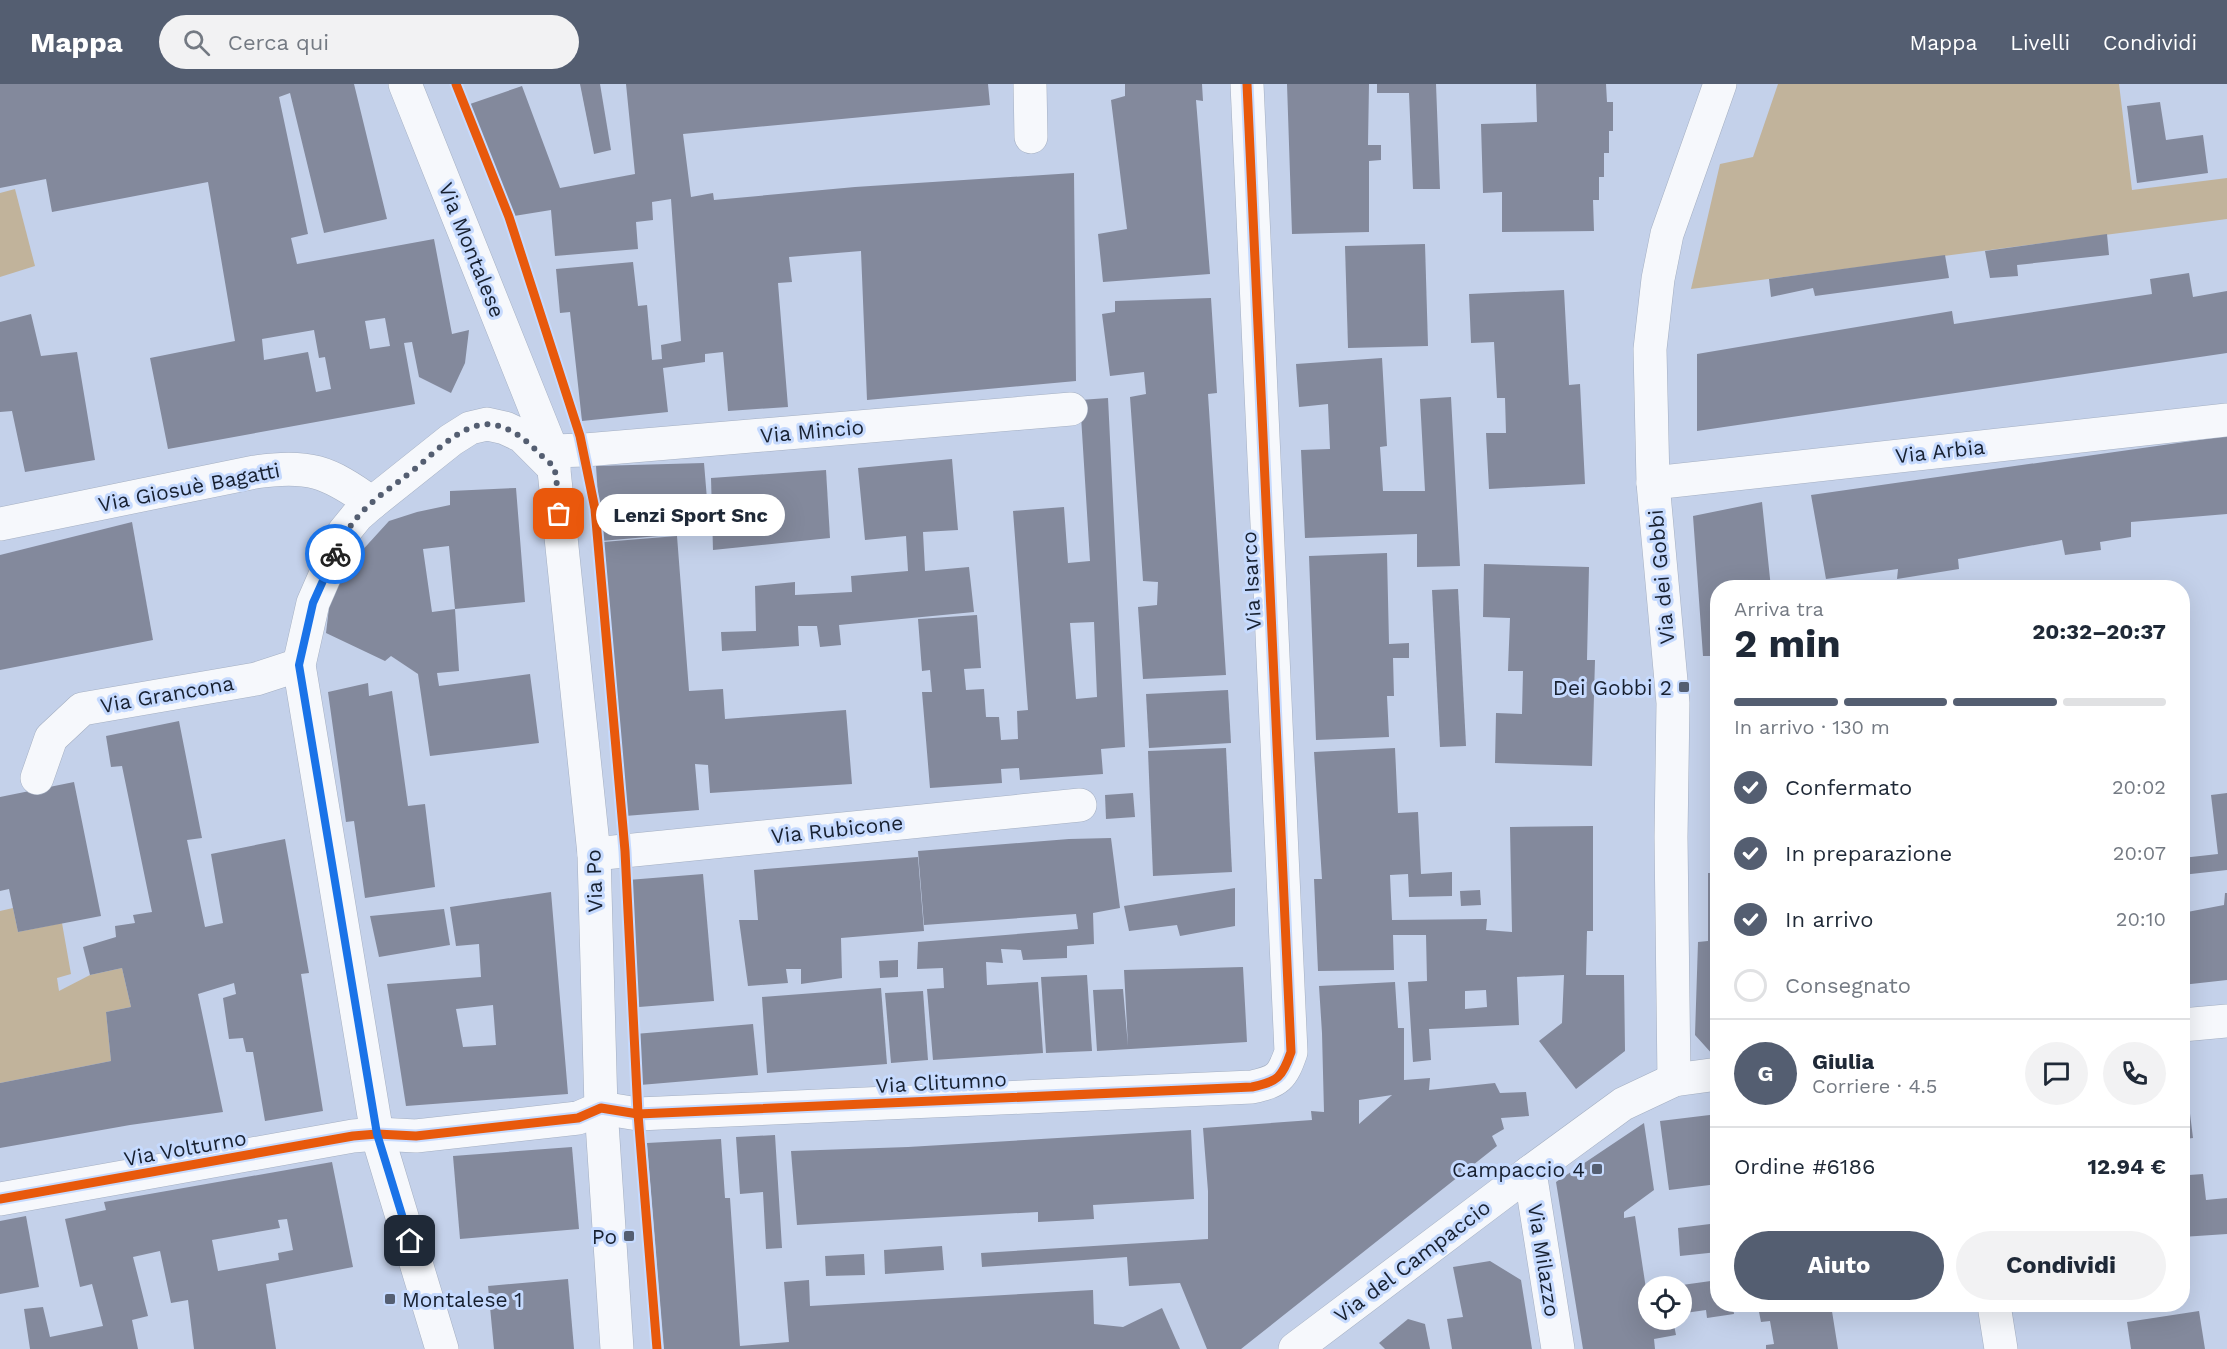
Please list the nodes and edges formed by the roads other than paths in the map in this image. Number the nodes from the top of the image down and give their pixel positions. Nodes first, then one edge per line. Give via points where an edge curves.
1 (405, 84) edge
2 (1030, 84) edge
3 (1246, 84) edge
4 (1720, 84) edge
5 (1031, 137) dead end
6 (1071, 409) dead end
7 (540, 417) joint
8 (2227, 420) edge
9 (553, 460) junction
10 (1653, 483) junction
11 (372, 502) junction
12 (0, 524) edge
13 (299, 665) junction
14 (37, 778) dead end
15 (1080, 805) dead end
16 (594, 854) junction
17 (2227, 1021) edge
18 (2190, 1023) edge
19 (1710, 1075) edge
20 (1281, 1076) joint
21 (1674, 1080) junction
22 (601, 1108) junction
23 (377, 1134) junction
24 (1530, 1172) junction
25 (0, 1199) edge
26 (1995, 1312) edge
27 (442, 1349) edge
28 (617, 1349) edge
29 (1295, 1349) edge
30 (1558, 1349) edge
31 (2001, 1349) edge

1 - 7 street, Via Montalese
2 - 5 street
3 - 20 street, Via Isarco via 1291,1052
4 - 10 street, Via dei Gobbi via 1667,234 1658,279 1650,349
6 - 9 street, Via Mincio via 585,450
7 - 9 street, Via Po
8 - 10 street, Via Arbia
9 - 11 street via 522,436 487,424 470,428 451,440
9 - 16 street, Via Po
10 - 21 street, Via dei Gobbi via 1673,703
11 - 12 street, Via Giosuè Bagatti via 314,470 287,467
11 - 13 street via 344,532 313,603
13 - 14 street, Via Grancona via 256,679 82,709 51,738
13 - 23 street
15 - 16 street, Via Rubicone
16 - 22 street, Via Po
17 - 18 street
19 - 21 street, Via del Campaccio
20 - 22 street, Via Clitumno via 1252,1087 638,1114
21 - 24 street, Via del Campaccio via 1623,1104
22 - 23 street, Via Volturno via 578,1118 416,1136
22 - 28 street, Via Po
23 - 25 street, Via Volturno
23 - 27 street
24 - 29 street, Via del Campaccio
24 - 30 street, Via Milazzo
26 - 31 street

